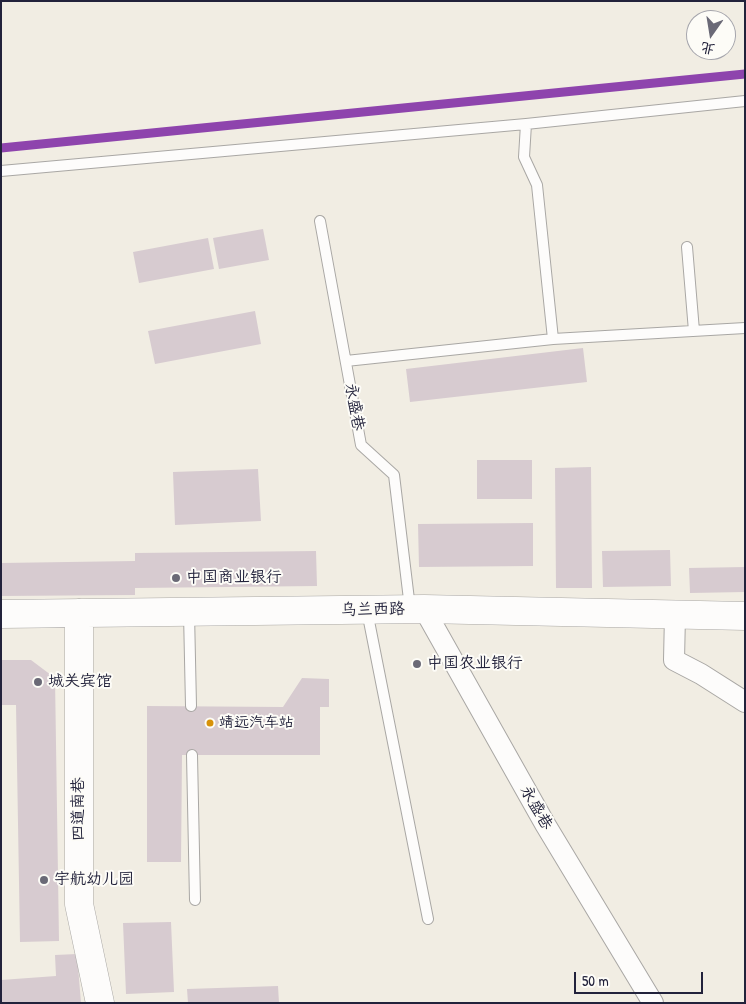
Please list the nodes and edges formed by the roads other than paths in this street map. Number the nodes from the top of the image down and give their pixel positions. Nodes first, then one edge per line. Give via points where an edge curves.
1 (745, 101) edge
2 (526, 124) junction
3 (1, 171) edge
4 (320, 221) dead end
5 (687, 247) dead end
6 (745, 328) edge
7 (694, 330) junction
8 (554, 339) junction
9 (346, 361) junction
10 (417, 609) junction
11 (367, 610) junction
12 (189, 612) junction
13 (79, 613) junction
14 (1, 614) edge
15 (675, 615) junction
16 (745, 616) edge
17 (745, 702) edge
18 (191, 706) dead end
19 (192, 755) dead end
20 (195, 900) dead end
21 (428, 919) dead end
22 (100, 1003) edge
23 (653, 1003) edge

1 - 2 lane
2 - 3 lane
2 - 8 lane via 524,157 537,185
4 - 9 lane, 永盛巷
5 - 7 lane
6 - 7 lane
7 - 8 lane
8 - 9 lane
9 - 10 lane, 永盛巷 via 361,445 394,475
10 - 11 main road, 乌兰西路
10 - 15 main road, 乌兰西路
10 - 23 street, 永盛巷
11 - 12 main road, 乌兰西路
11 - 21 lane
12 - 13 main road, 乌兰西路
12 - 18 lane
13 - 14 main road, 乌兰西路
13 - 22 main road, 四道南巷 via 79,904
15 - 16 main road, 乌兰西路
15 - 17 street via 674,660
19 - 20 lane

